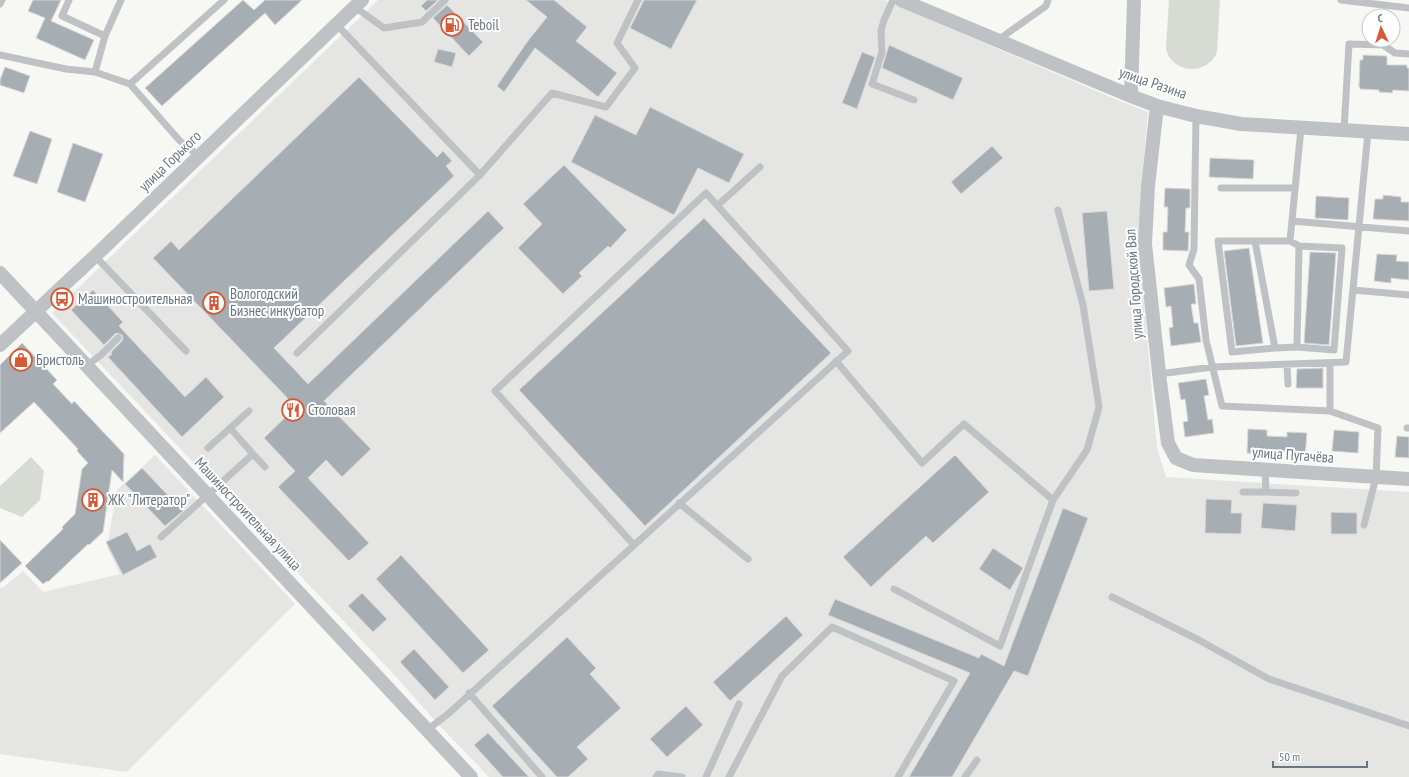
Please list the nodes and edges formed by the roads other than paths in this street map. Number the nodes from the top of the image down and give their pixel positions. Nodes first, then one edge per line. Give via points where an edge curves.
1 (2, 0) edge
2 (68, 0) edge
3 (122, 0) edge
4 (224, 0) edge
5 (445, 0) edge
6 (638, 0) edge
7 (894, 0) edge
8 (901, 0) edge
9 (1048, 0) edge
10 (1134, 0) edge
11 (1341, 0) edge
12 (0, 4) edge
13 (358, 4) edge
14 (1409, 8) edge
15 (337, 25) junction
16 (105, 36) junction
17 (998, 40) junction
18 (1409, 54) edge
19 (0, 55) edge
20 (95, 72) junction
21 (130, 84) junction
22 (1131, 96) junction
23 (914, 100) dead end
24 (1157, 106) junction
25 (1196, 116) junction
26 (1301, 128) junction
27 (1344, 130) junction
28 (1368, 132) junction
29 (1409, 134) edge
30 (199, 156) junction
31 (760, 167) dead end
32 (480, 175) junction
33 (1221, 188) dead end
34 (1295, 188) junction
35 (718, 205) junction
36 (1058, 210) dead end
37 (1292, 221) junction
38 (1359, 227) junction
39 (1409, 231) edge
40 (1255, 241) junction
41 (1290, 241) junction
42 (1299, 246) junction
43 (96, 256) junction
44 (0, 273) edge
45 (1353, 290) junction
46 (1409, 295) edge
47 (36, 312) junction
48 (118, 338) dead end
49 (0, 345) edge
50 (1297, 347) junction
51 (1275, 348) junction
52 (186, 351) dead end
53 (297, 353) dead end
54 (836, 361) junction
55 (1330, 363) junction
56 (1287, 365) junction
57 (86, 366) junction
58 (1213, 368) junction
59 (1159, 374) junction
60 (1288, 384) dead end
61 (249, 411) dead end
62 (1330, 411) junction
63 (230, 428) junction
64 (208, 448) dead end
65 (253, 454) junction
66 (1176, 458) joint
67 (265, 467) dead end
68 (1265, 470) junction
69 (1376, 477) junction
70 (1409, 479) edge
71 (1242, 492) dead end
72 (1266, 492) junction
73 (1296, 493) dead end
74 (208, 496) junction
75 (1053, 500) junction
76 (679, 503) junction
77 (1364, 525) dead end
78 (161, 537) dead end
79 (633, 544) junction
80 (748, 559) dead end
81 (894, 589) dead end
82 (1112, 597) dead end
83 (469, 693) junction
84 (738, 704) dead end
85 (1409, 726) edge
86 (427, 730) junction
87 (977, 760) dead end
88 (471, 777) edge
89 (542, 777) edge
90 (656, 777) edge
91 (682, 777) edge
92 (706, 777) edge
93 (729, 777) edge
94 (898, 777) edge
95 (965, 777) edge

1 - 12 lane
2 - 16 lane via 62,16
3 - 16 lane
4 - 21 lane
5 - 13 lane via 422,22 384,28
6 - 32 lane via 617,43 635,68 606,107 552,93
7 - 23 lane via 881,31 882,52 872,84
8 - 17 street, улица Разина
9 - 17 lane via 1046,6
10 - 22 street
11 - 14 lane
13 - 15 street, улица Горького
15 - 30 street, улица Горького
15 - 32 lane
16 - 20 lane
17 - 22 street, улица Разина
18 - 27 lane via 1395,53 1383,45 1349,44
19 - 20 lane via 66,69
20 - 21 lane
21 - 30 lane via 180,141
22 - 24 street, улица Разина
24 - 25 street, улица Разина
24 - 59 street, улица Городской Вал via 1148,186 1145,244
25 - 26 street, улица Разина via 1241,124
25 - 58 lane via 1194,249 1189,265 1199,280 1206,340
26 - 27 street, улица Разина
26 - 34 lane
27 - 28 street, улица Разина
28 - 29 street, улица Разина
28 - 38 lane
30 - 43 street, улица Горького
31 - 35 lane
32 - 53 lane
33 - 34 lane
34 - 37 lane
35 - 54 lane via 848,351
35 - 79 lane via 706,193 495,391
36 - 75 lane via 1083,305 1099,407 1087,450
37 - 38 lane
37 - 41 lane
38 - 39 lane
38 - 45 lane
40 - 41 lane
40 - 51 lane
40 - 51 lane via 1218,242 1232,352
41 - 42 lane
42 - 50 lane
42 - 50 lane via 1342,248 1334,350
43 - 47 street, улица Горького
43 - 52 lane
44 - 47 street, Машиностроительная улица
45 - 46 lane
45 - 55 lane via 1346,362
47 - 49 street, улица Горького
47 - 57 street, Машиностроительная улица
48 - 57 lane
50 - 51 lane
54 - 75 lane via 922,463 964,424
54 - 76 lane
55 - 56 lane
55 - 62 lane
56 - 58 lane
56 - 60 lane
57 - 74 street, Машиностроительная улица
58 - 59 lane
58 - 62 lane via 1222,406
59 - 66 street, улица Городской Вал via 1168,443
61 - 63 lane
62 - 69 lane via 1378,428
63 - 64 lane
63 - 65 lane
65 - 67 lane
65 - 74 lane
66 - 68 street, улица Пугачёва via 1193,465
68 - 69 street, улица Пугачёва
68 - 72 lane
69 - 70 street, улица Пугачёва
69 - 77 lane
71 - 72 lane
72 - 73 lane
74 - 78 lane
74 - 86 street, Машиностроительная улица
75 - 81 lane via 1000,646
76 - 79 lane
76 - 80 lane
79 - 83 lane
82 - 85 lane via 1197,639 1269,679
83 - 86 lane
83 - 89 lane
84 - 92 lane
86 - 88 street, Машиностроительная улица
87 - 95 lane
90 - 91 lane via 658,774
93 - 94 lane via 782,676 832,627 954,681

